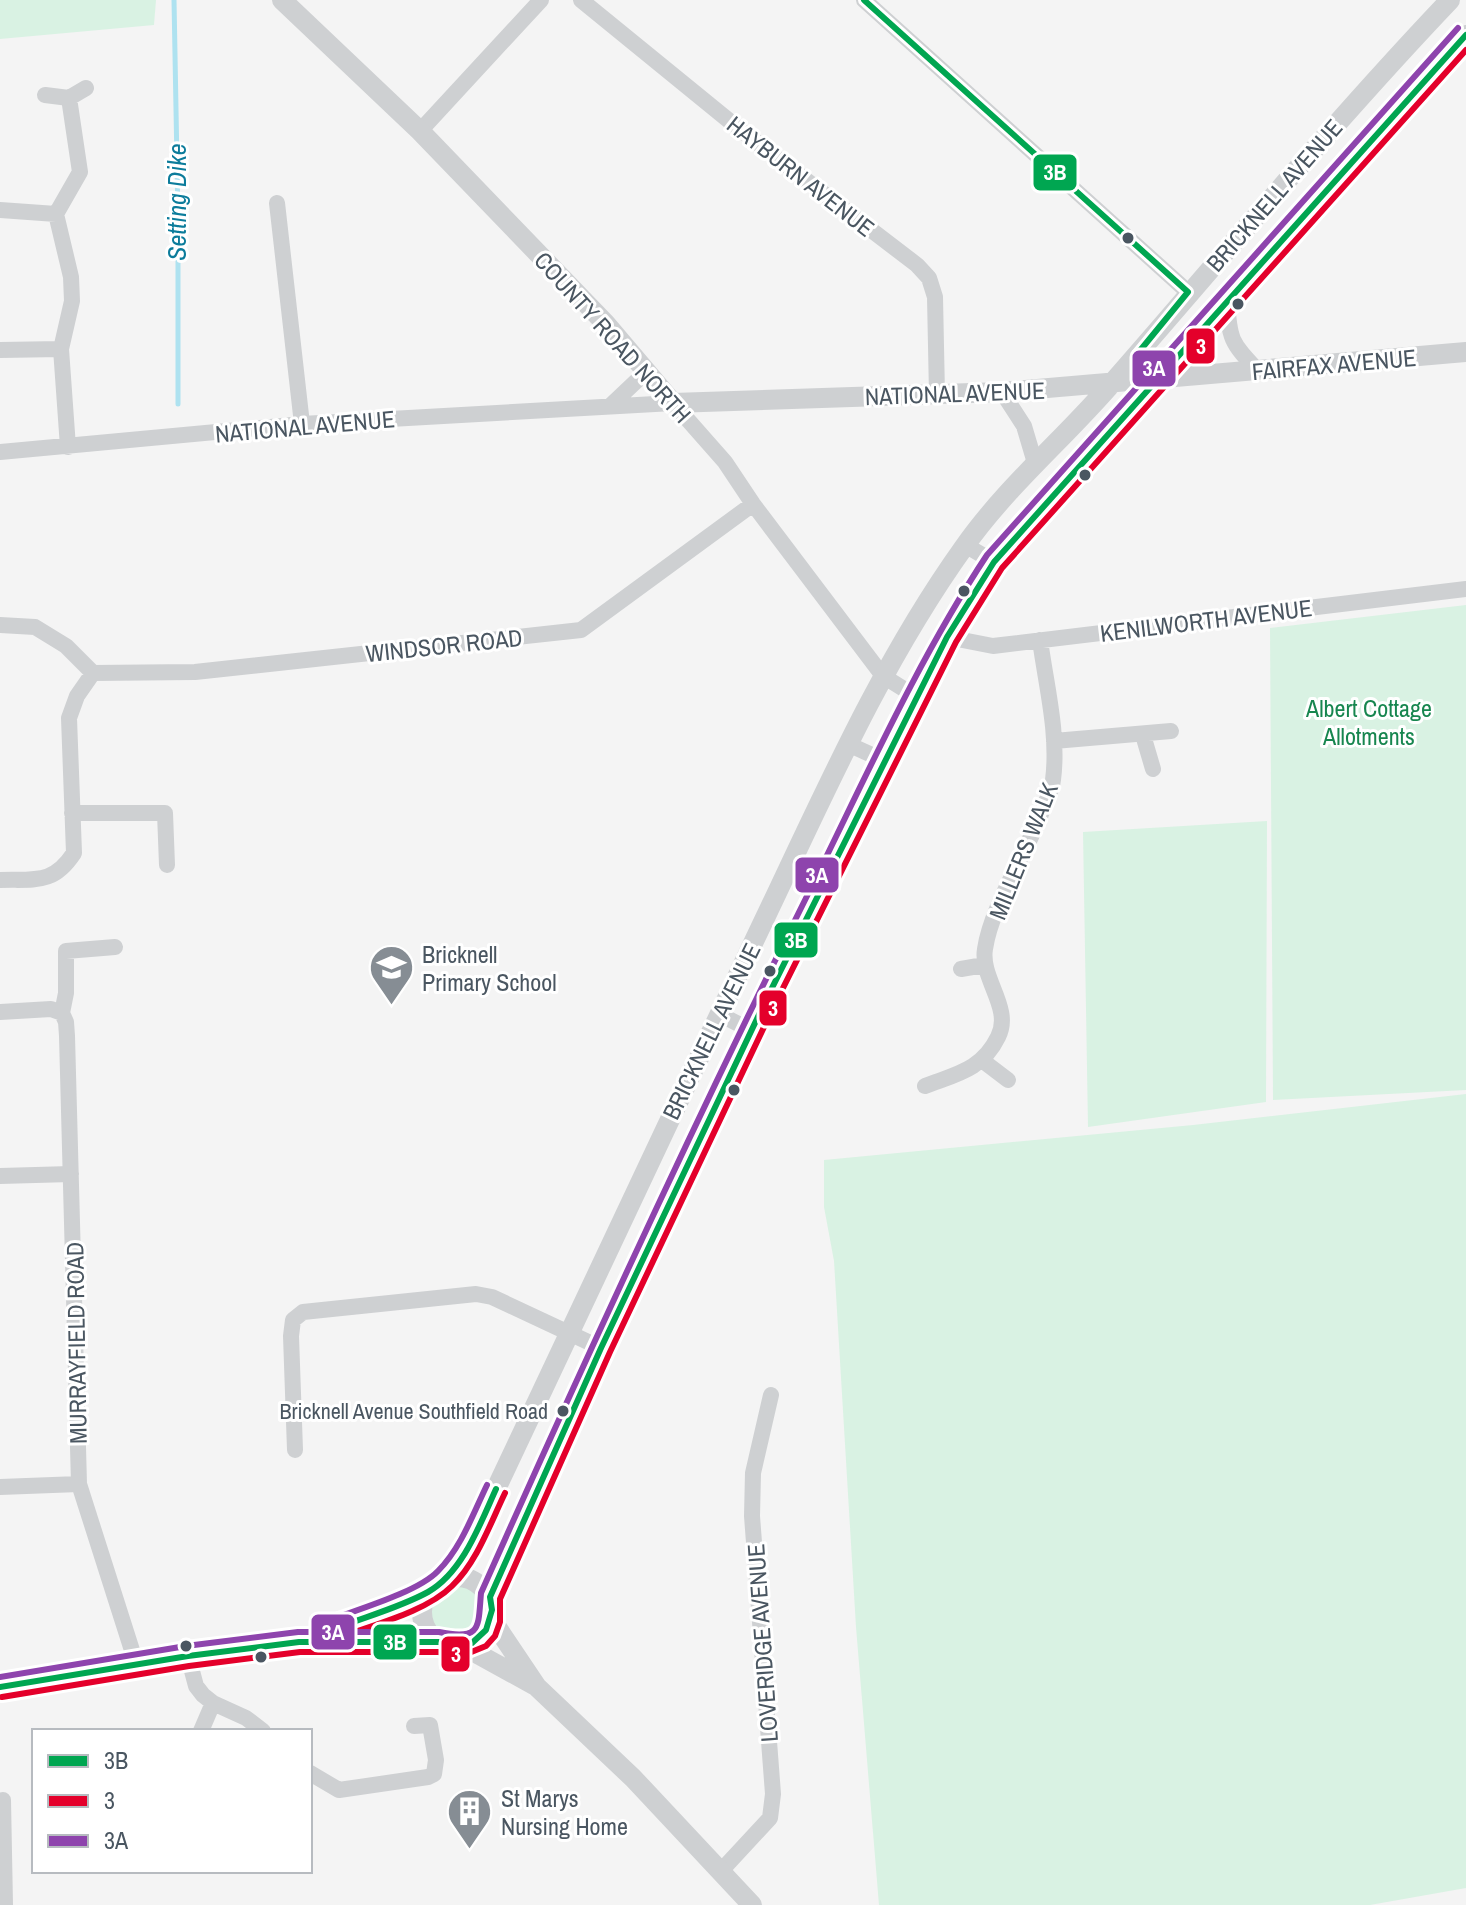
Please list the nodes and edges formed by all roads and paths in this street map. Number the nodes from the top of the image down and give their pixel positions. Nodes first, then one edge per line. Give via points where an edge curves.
1 (282, 0) edge
2 (541, 0) edge
3 (581, 0) edge
4 (864, 0) edge
5 (1450, 0) edge
6 (1466, 35) edge
7 (86, 88) dead end
8 (45, 95) dead end
9 (69, 98) junction
10 (420, 131) junction
11 (277, 203) dead end
12 (0, 210) edge
13 (56, 214) junction
14 (1188, 292) junction
15 (1227, 299) junction
16 (61, 349) junction
17 (0, 350) edge
18 (1466, 352) edge
19 (647, 371) junction
20 (1258, 371) junction
21 (1155, 380) junction
22 (1111, 385) junction
23 (1002, 392) junction
24 (937, 395) junction
25 (673, 403) junction
26 (610, 406) junction
27 (302, 424) junction
28 (68, 447) junction
29 (0, 452) edge
30 (1035, 463) junction
31 (753, 504) junction
32 (965, 545) junction
33 (994, 562) junction
34 (1466, 589) edge
35 (0, 625) edge
36 (947, 637) junction
37 (1040, 640) junction
38 (93, 673) junction
39 (883, 676) junction
40 (915, 696) junction
41 (1171, 731) dead end
42 (1143, 735) junction
43 (1054, 741) junction
44 (850, 745) junction
45 (885, 761) junction
46 (1153, 769) dead end
47 (72, 813) junction
48 (167, 865) dead end
49 (0, 880) edge
50 (115, 947) dead end
51 (984, 965) junction
52 (961, 969) dead end
53 (0, 1012) edge
54 (62, 1013) junction
55 (719, 1014) junction
56 (752, 1031) junction
57 (983, 1061) junction
58 (1008, 1080) dead end
59 (925, 1086) dead end
60 (71, 1174) junction
61 (0, 1176) edge
62 (568, 1332) junction
63 (601, 1348) junction
64 (771, 1395) dead end
65 (295, 1450) dead end
66 (79, 1484) junction
67 (0, 1487) edge
68 (446, 1578) junction
69 (428, 1592) junction
70 (490, 1597) junction
71 (492, 1620) junction
72 (299, 1642) junction
73 (439, 1642) junction
74 (465, 1647) junction
75 (188, 1656) junction
76 (137, 1666) junction
77 (0, 1687) edge
78 (537, 1687) junction
79 (213, 1703) junction
80 (414, 1726) dead end
81 (202, 1729) edge
82 (260, 1729) edge
83 (312, 1774) edge
84 (3, 1800) dead end
85 (720, 1872) junction
86 (2, 1876) edge
87 (5, 1905) edge
88 (752, 1905) edge

1 - 10 street, COUNTY ROAD NORTH
2 - 10 street
3 - 24 street, HAYBURN AVENUE via 929,278 935,297
4 - 14 street
5 - 14 street, BRICKNELL AVENUE
6 - 15 street, BRICKNELL AVENUE
7 - 9 street
8 - 9 street
9 - 13 street via 80,172
10 - 19 street, COUNTY ROAD NORTH
11 - 27 street
12 - 13 street
13 - 16 street via 72,301
14 - 22 street, BRICKNELL AVENUE
15 - 20 street, BRICKNELL AVENUE via 1234,345
15 - 21 street, BRICKNELL AVENUE
16 - 17 street
16 - 28 street
18 - 20 street, FAIRFAX AVENUE
19 - 25 street, COUNTY ROAD NORTH
19 - 26 street
20 - 21 street, FAIRFAX AVENUE
21 - 22 street, NATIONAL AVENUE
21 - 33 street, BRICKNELL AVENUE
22 - 23 street, NATIONAL AVENUE
22 - 30 street, BRICKNELL AVENUE
23 - 24 street, NATIONAL AVENUE
23 - 30 street via 1024,426
24 - 25 street, NATIONAL AVENUE
25 - 26 street, NATIONAL AVENUE
25 - 31 street, COUNTY ROAD NORTH via 725,462
26 - 27 street, NATIONAL AVENUE
27 - 28 street, NATIONAL AVENUE
28 - 29 street, NATIONAL AVENUE
30 - 32 street, BRICKNELL AVENUE
31 - 38 street, WINDSOR ROAD via 581,630 195,672
31 - 39 street, COUNTY ROAD NORTH
32 - 33 street
32 - 39 street, BRICKNELL AVENUE
33 - 36 street, BRICKNELL AVENUE
34 - 37 street, KENILWORTH AVENUE
35 - 38 street via 35,627 66,646
36 - 37 street, KENILWORTH AVENUE via 993,646
36 - 40 street, BRICKNELL AVENUE
37 - 43 street, MILLERS WALK
38 - 47 street via 69,718
39 - 40 street, COUNTY ROAD NORTH
39 - 44 street, BRICKNELL AVENUE
40 - 45 street, BRICKNELL AVENUE
41 - 42 street
42 - 43 street
42 - 46 street
43 - 51 street, MILLERS WALK via 1053,782 998,908
44 - 45 street
44 - 55 street, BRICKNELL AVENUE
45 - 56 street, BRICKNELL AVENUE
47 - 48 street via 165,813
47 - 49 street via 74,853 64,867 52,876
50 - 54 street, MURRAYFIELD ROAD via 66,951
51 - 52 street
51 - 57 street via 1000,1006 1000,1034
53 - 54 street
54 - 60 street, MURRAYFIELD ROAD
55 - 56 street
55 - 62 street, BRICKNELL AVENUE
56 - 63 street, BRICKNELL AVENUE
57 - 58 street
57 - 59 street
60 - 61 street
60 - 66 street, MURRAYFIELD ROAD
62 - 63 street
62 - 65 street via 476,1294 303,1312 293,1320 291,1336
62 - 68 street, BRICKNELL AVENUE via 471,1542
63 - 70 street, BRICKNELL AVENUE
64 - 85 street, LOVERIDGE AVENUE via 753,1473 752,1516 772,1806 757,1835
66 - 67 street
66 - 76 street, MURRAYFIELD ROAD
68 - 69 street
68 - 70 street via 462,1576 479,1583
69 - 72 street
69 - 73 street via 422,1608 427,1631
70 - 71 street
71 - 74 street via 482,1637
71 - 78 street
72 - 73 street
72 - 75 street
73 - 74 street
74 - 78 street
75 - 76 street
75 - 79 street via 196,1686
76 - 77 street
78 - 85 street via 633,1778
79 - 81 street
79 - 82 street
80 - 83 street via 430,1725 436,1760 434,1774 428,1777 339,1790
84 - 86 street
85 - 88 street
86 - 87 street

